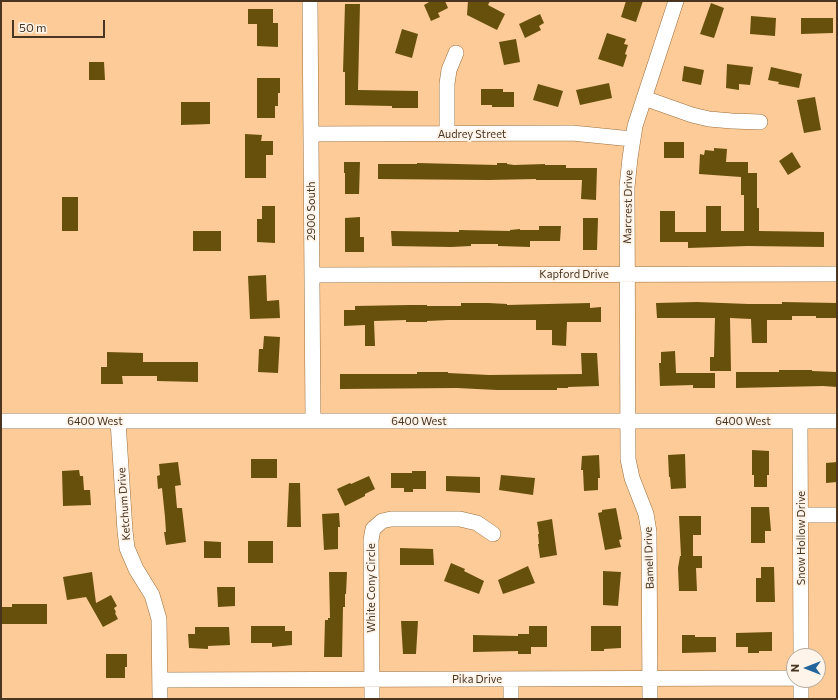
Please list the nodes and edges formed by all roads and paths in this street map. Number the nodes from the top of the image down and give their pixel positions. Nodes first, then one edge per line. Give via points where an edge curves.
1 (310, 1) edge
2 (676, 1) edge
3 (456, 53) dead end
4 (644, 98) junction
5 (760, 122) dead end
6 (311, 134) junction
7 (447, 134) junction
8 (632, 139) junction
9 (627, 274) junction
10 (837, 274) edge
11 (312, 275) junction
12 (1, 421) edge
13 (118, 421) junction
14 (312, 421) junction
15 (628, 421) junction
16 (800, 421) junction
17 (837, 421) edge
18 (801, 515) junction
19 (837, 515) edge
20 (493, 534) dead end
21 (801, 648) edge
22 (786, 678) edge
23 (511, 679) junction
24 (650, 679) junction
25 (160, 680) junction
26 (372, 680) junction
27 (801, 688) edge
28 (160, 699) edge
29 (372, 699) edge
30 (511, 699) edge
31 (650, 699) edge
32 (801, 699) edge

1 - 6 street, 2900 South
2 - 4 street, Marcrest Drive
3 - 7 street via 447,84
4 - 5 street via 708,119
4 - 8 street, Marcrest Drive
6 - 7 street, Audrey Street
6 - 11 street, 2900 South
7 - 8 street, Audrey Street via 577,133
8 - 9 street, Marcrest Drive via 627,187
9 - 10 street, Kapford Drive
9 - 11 street, Kapford Drive
9 - 15 street, Marcrest Drive
11 - 14 street, 2900 South
12 - 13 street, 6400 West
13 - 14 street, 6400 West
13 - 25 street, Ketchum Drive via 126,540 130,556 152,596 157,611
14 - 15 street, 6400 West
15 - 16 street, 6400 West
15 - 24 street, Bamell Drive via 629,466 649,532
16 - 17 street, 6400 West
16 - 18 street, Snow Hollow Drive
18 - 19 street
18 - 21 street, Snow Hollow Drive
20 - 26 street, White Cony Circle via 477,523 460,519 392,519 378,523 373,528
22 - 24 street, Pika Drive
23 - 24 street, Pika Drive
23 - 26 street, Pika Drive
23 - 30 street
24 - 31 street, Bamell Drive
25 - 26 street, Pika Drive
25 - 28 street, Ketchum Drive
26 - 29 street
27 - 32 street

